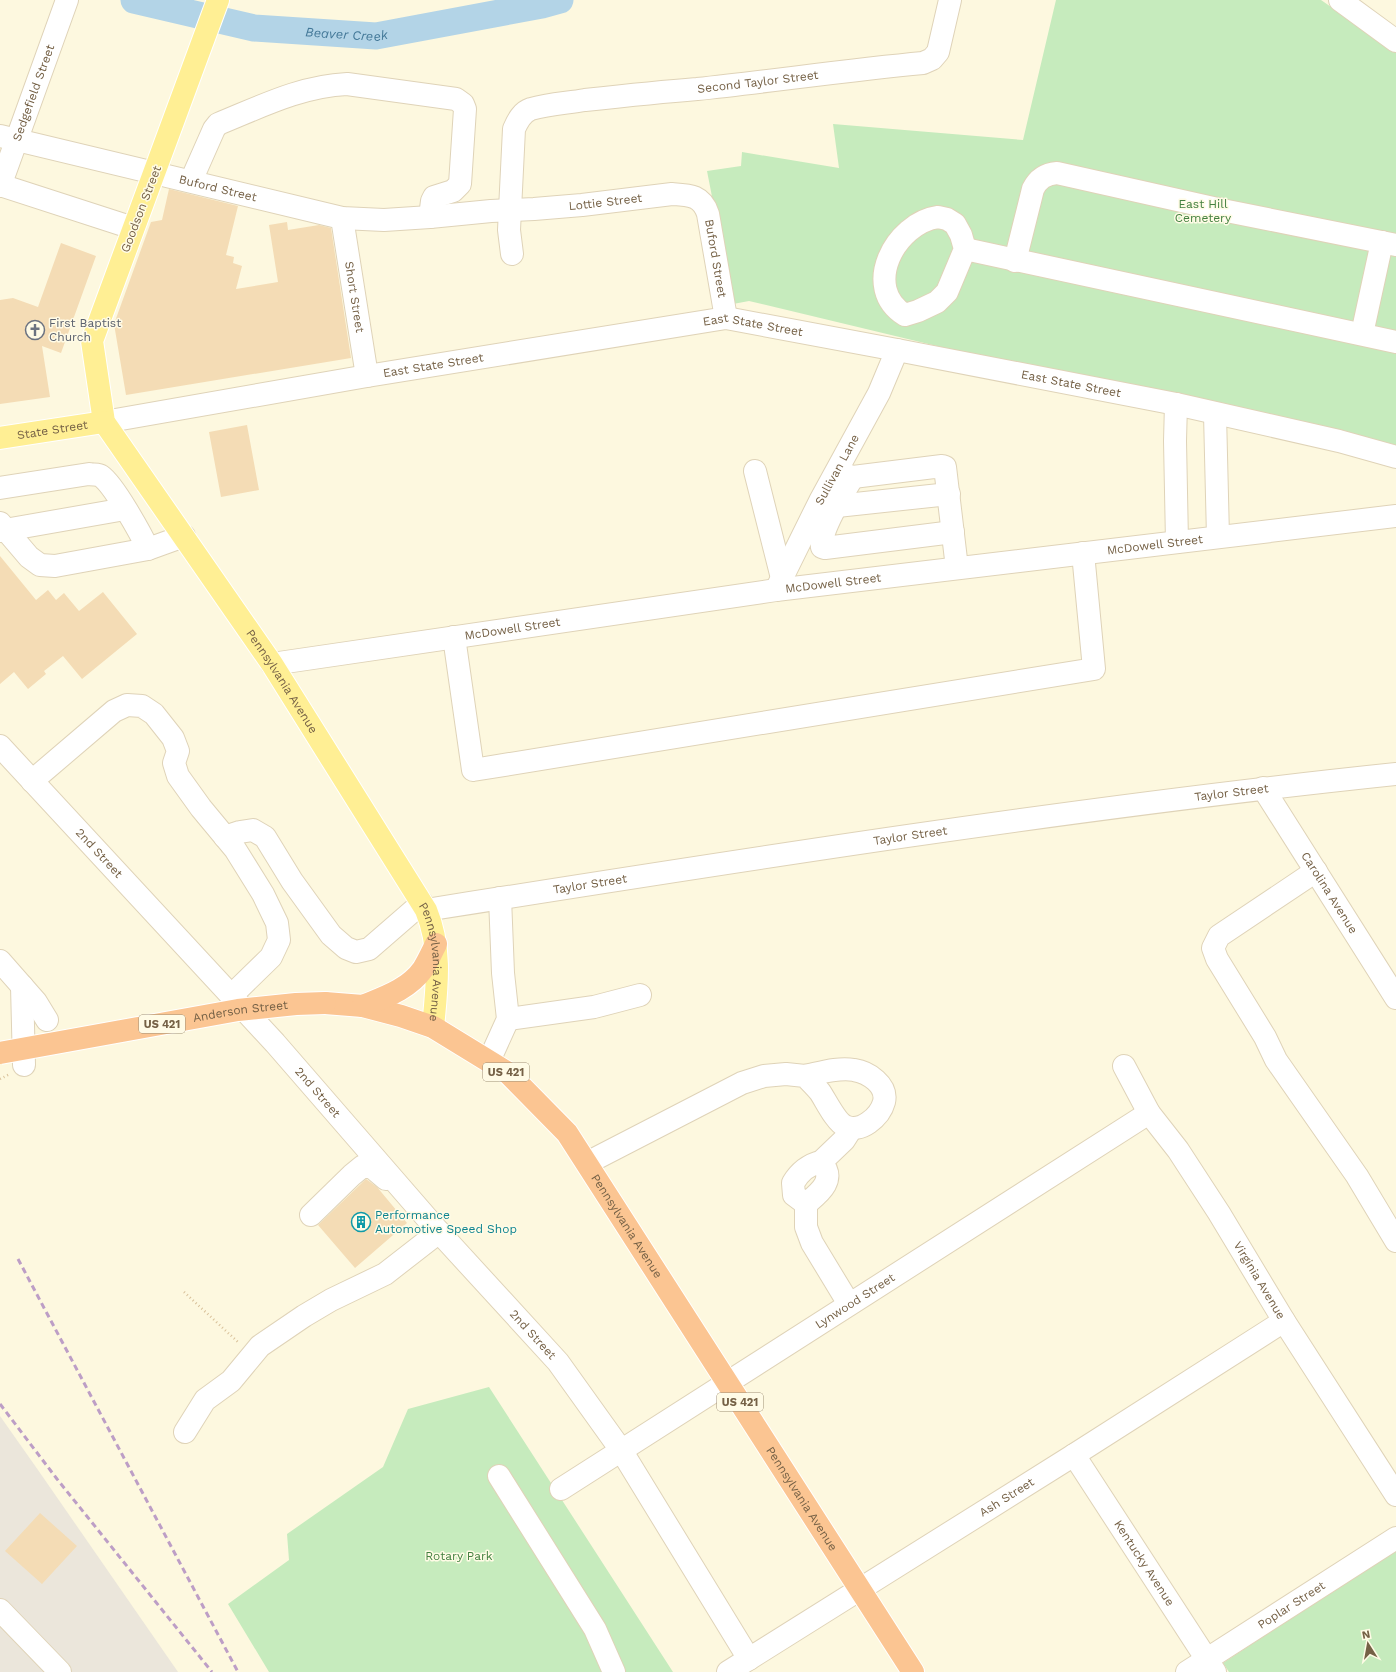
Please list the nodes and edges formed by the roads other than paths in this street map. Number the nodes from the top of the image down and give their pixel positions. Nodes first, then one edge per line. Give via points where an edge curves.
1 (67, 0) edge
2 (218, 0) edge
3 (950, 0) edge
4 (1340, 0) edge
5 (1396, 41) edge
6 (8, 137) edge
7 (155, 172) junction
8 (191, 181) junction
9 (0, 186) edge
10 (700, 201) joint
11 (509, 210) junction
12 (430, 217) junction
13 (342, 218) junction
14 (133, 228) junction
15 (1389, 244) edge
16 (965, 249) dead end
17 (512, 254) dead end
18 (1015, 261) junction
19 (726, 318) junction
20 (1362, 334) junction
21 (1396, 342) edge
22 (897, 350) junction
23 (367, 376) junction
24 (1176, 404) junction
25 (1215, 414) junction
26 (104, 422) junction
27 (0, 438) edge
28 (1396, 457) edge
29 (755, 471) dead end
30 (845, 474) junction
31 (0, 488) edge
32 (949, 494) junction
33 (836, 506) junction
34 (125, 509) junction
35 (1396, 516) edge
36 (2, 528) edge
37 (953, 532) junction
38 (184, 536) junction
39 (1218, 537) junction
40 (1178, 542) junction
41 (148, 549) junction
42 (1083, 553) junction
43 (957, 568) junction
44 (779, 584) junction
45 (454, 637) junction
46 (272, 664) junction
47 (0, 746) edge
48 (1396, 774) edge
49 (32, 781) junction
50 (1263, 788) junction
51 (225, 837) junction
52 (1316, 871) junction
53 (500, 898) junction
54 (424, 906) junction
55 (436, 944) junction
56 (0, 961) edge
57 (22, 986) junction
58 (640, 995) dead end
59 (232, 996) junction
60 (1396, 998) edge
61 (363, 1006) junction
62 (508, 1019) junction
63 (47, 1020) dead end
64 (433, 1027) junction
65 (0, 1053) edge
66 (489, 1061) junction
67 (24, 1065) dead end
68 (1124, 1066) dead end
69 (805, 1076) junction
70 (1150, 1113) junction
71 (852, 1129) junction
72 (359, 1142) junction
73 (587, 1163) junction
74 (363, 1166) junction
75 (311, 1215) dead end
76 (433, 1236) junction
77 (1396, 1241) edge
78 (848, 1304) junction
79 (1284, 1321) junction
80 (727, 1382) junction
81 (185, 1432) dead end
82 (621, 1450) junction
83 (1074, 1455) junction
84 (499, 1476) dead end
85 (561, 1489) dead end
86 (1396, 1495) edge
87 (1396, 1538) edge
88 (860, 1589) junction
89 (0, 1610) edge
90 (749, 1659) junction
91 (1211, 1666) edge
92 (60, 1672) edge
93 (614, 1672) edge
94 (728, 1672) edge
95 (913, 1672) edge
96 (1187, 1672) edge

1 - 6 street, Sedgefield Street
2 - 7 main road, Goodson Street
3 - 11 street, Second Taylor Street via 938,52 932,59 923,63 531,109 518,120 514,129
4 - 5 street
6 - 7 street, Buford Street
6 - 9 street, Sedgefield Street
7 - 8 street, Buford Street
7 - 14 main road, Goodson Street
8 - 12 street via 218,124 296,93 346,84 456,99 465,109 460,184 453,191 434,196
8 - 13 street, Buford Street
9 - 14 street
10 - 11 street, Lottie Street via 691,195 672,194
10 - 19 street, Buford Street via 708,214
11 - 12 street, Lottie Street
11 - 17 street
12 - 13 street, Lottie Street via 384,220
13 - 23 street, Short Street
14 - 26 main road, Goodson Street via 92,341
15 - 18 street via 1057,173 1043,176 1033,189
15 - 20 street
16 - 18 street
18 - 20 street
19 - 22 street, East State Street
19 - 23 street, East State Street
20 - 21 street
22 - 24 street, East State Street
22 - 30 street, Sullivan Lane
23 - 26 street, East State Street
24 - 25 street, East State Street
24 - 40 street
25 - 28 street, East State Street via 1339,441
25 - 39 street
26 - 27 main road, State Street
26 - 38 main road, Pennsylvania Avenue
29 - 44 street
30 - 32 street via 942,466 947,470
30 - 33 street
30 - 44 street, Sullivan Lane via 820,501
31 - 34 street via 89,474 100,475 108,482
32 - 33 street
32 - 37 street
33 - 37 street via 821,539 822,547 825,548
34 - 36 street
34 - 41 street
35 - 39 street, McDowell Street
36 - 41 street via 40,565 55,566
37 - 43 street
38 - 41 street
38 - 46 main road, Pennsylvania Avenue
39 - 40 street, McDowell Street
40 - 42 street, McDowell Street
42 - 43 street, McDowell Street
42 - 45 street via 1094,669 473,770
43 - 44 street, McDowell Street
44 - 45 street, McDowell Street
45 - 46 street, McDowell Street
46 - 54 main road, Pennsylvania Avenue
47 - 49 street, 2nd Street
48 - 50 street, Taylor Street
49 - 51 street via 114,711 127,705 142,706 154,714 173,738 178,751 174,763 178,776
49 - 59 street, 2nd Street
50 - 52 street, Carolina Avenue
50 - 53 street, Taylor Street via 812,849
51 - 54 street via 253,830 265,837 292,881 331,935 346,948 356,952 368,949
51 - 59 street via 263,894 277,923 278,940 271,957
52 - 60 street, Carolina Avenue
52 - 77 street via 1219,936 1213,948 1276,1060 1357,1176
53 - 54 street, Taylor Street
53 - 62 street
54 - 55 main road, Pennsylvania Avenue via 432,924
55 - 61 highway via 416,978 397,991
55 - 64 main road, Pennsylvania Avenue via 438,977
56 - 57 street
57 - 63 street via 39,1005
57 - 67 street
58 - 62 street via 594,1007
59 - 72 street, 2nd Street
61 - 64 highway, Anderson Street / US 421
61 - 65 highway, Anderson Street / US 421, bridge via 325,1003 238,1010
62 - 66 street
64 - 66 highway, Pennsylvania Avenue / US 421
66 - 73 highway, Pennsylvania Avenue / US 421 via 508,1073 567,1132
68 - 70 street, Virginia Avenue
69 - 71 street via 819,1091 842,1125
69 - 71 street via 831,1070 854,1070 872,1077 882,1087 884,1101 879,1113 863,1126
69 - 73 street via 764,1076 742,1084
70 - 78 street, Lynwood Street
70 - 79 street, Virginia Avenue via 1178,1150 1219,1213
71 - 78 street via 821,1162 828,1177 823,1189 806,1204 806,1227 812,1243
72 - 74 street
72 - 76 street, 2nd Street
73 - 80 highway, Pennsylvania Avenue / US 421
74 - 75 street
74 - 76 street via 373,1168 388,1181
76 - 81 street via 385,1274 331,1300 260,1346 231,1381 205,1400
76 - 82 street, 2nd Street via 558,1362
78 - 80 street, Lynwood Street
79 - 83 street, Ash Street
79 - 86 street, Virginia Avenue
80 - 82 street, Lynwood Street
80 - 88 highway, Pennsylvania Avenue / US 421
82 - 85 street, Lynwood Street
82 - 90 street, 2nd Street
83 - 88 street, Ash Street
83 - 91 street, Kentucky Avenue
84 - 93 street via 595,1629
87 - 91 street, Poplar Street
88 - 90 street, Ash Street
88 - 95 highway, Pennsylvania Avenue / US 421
89 - 92 street
90 - 94 street, Ash Street
91 - 96 street, Poplar Street

